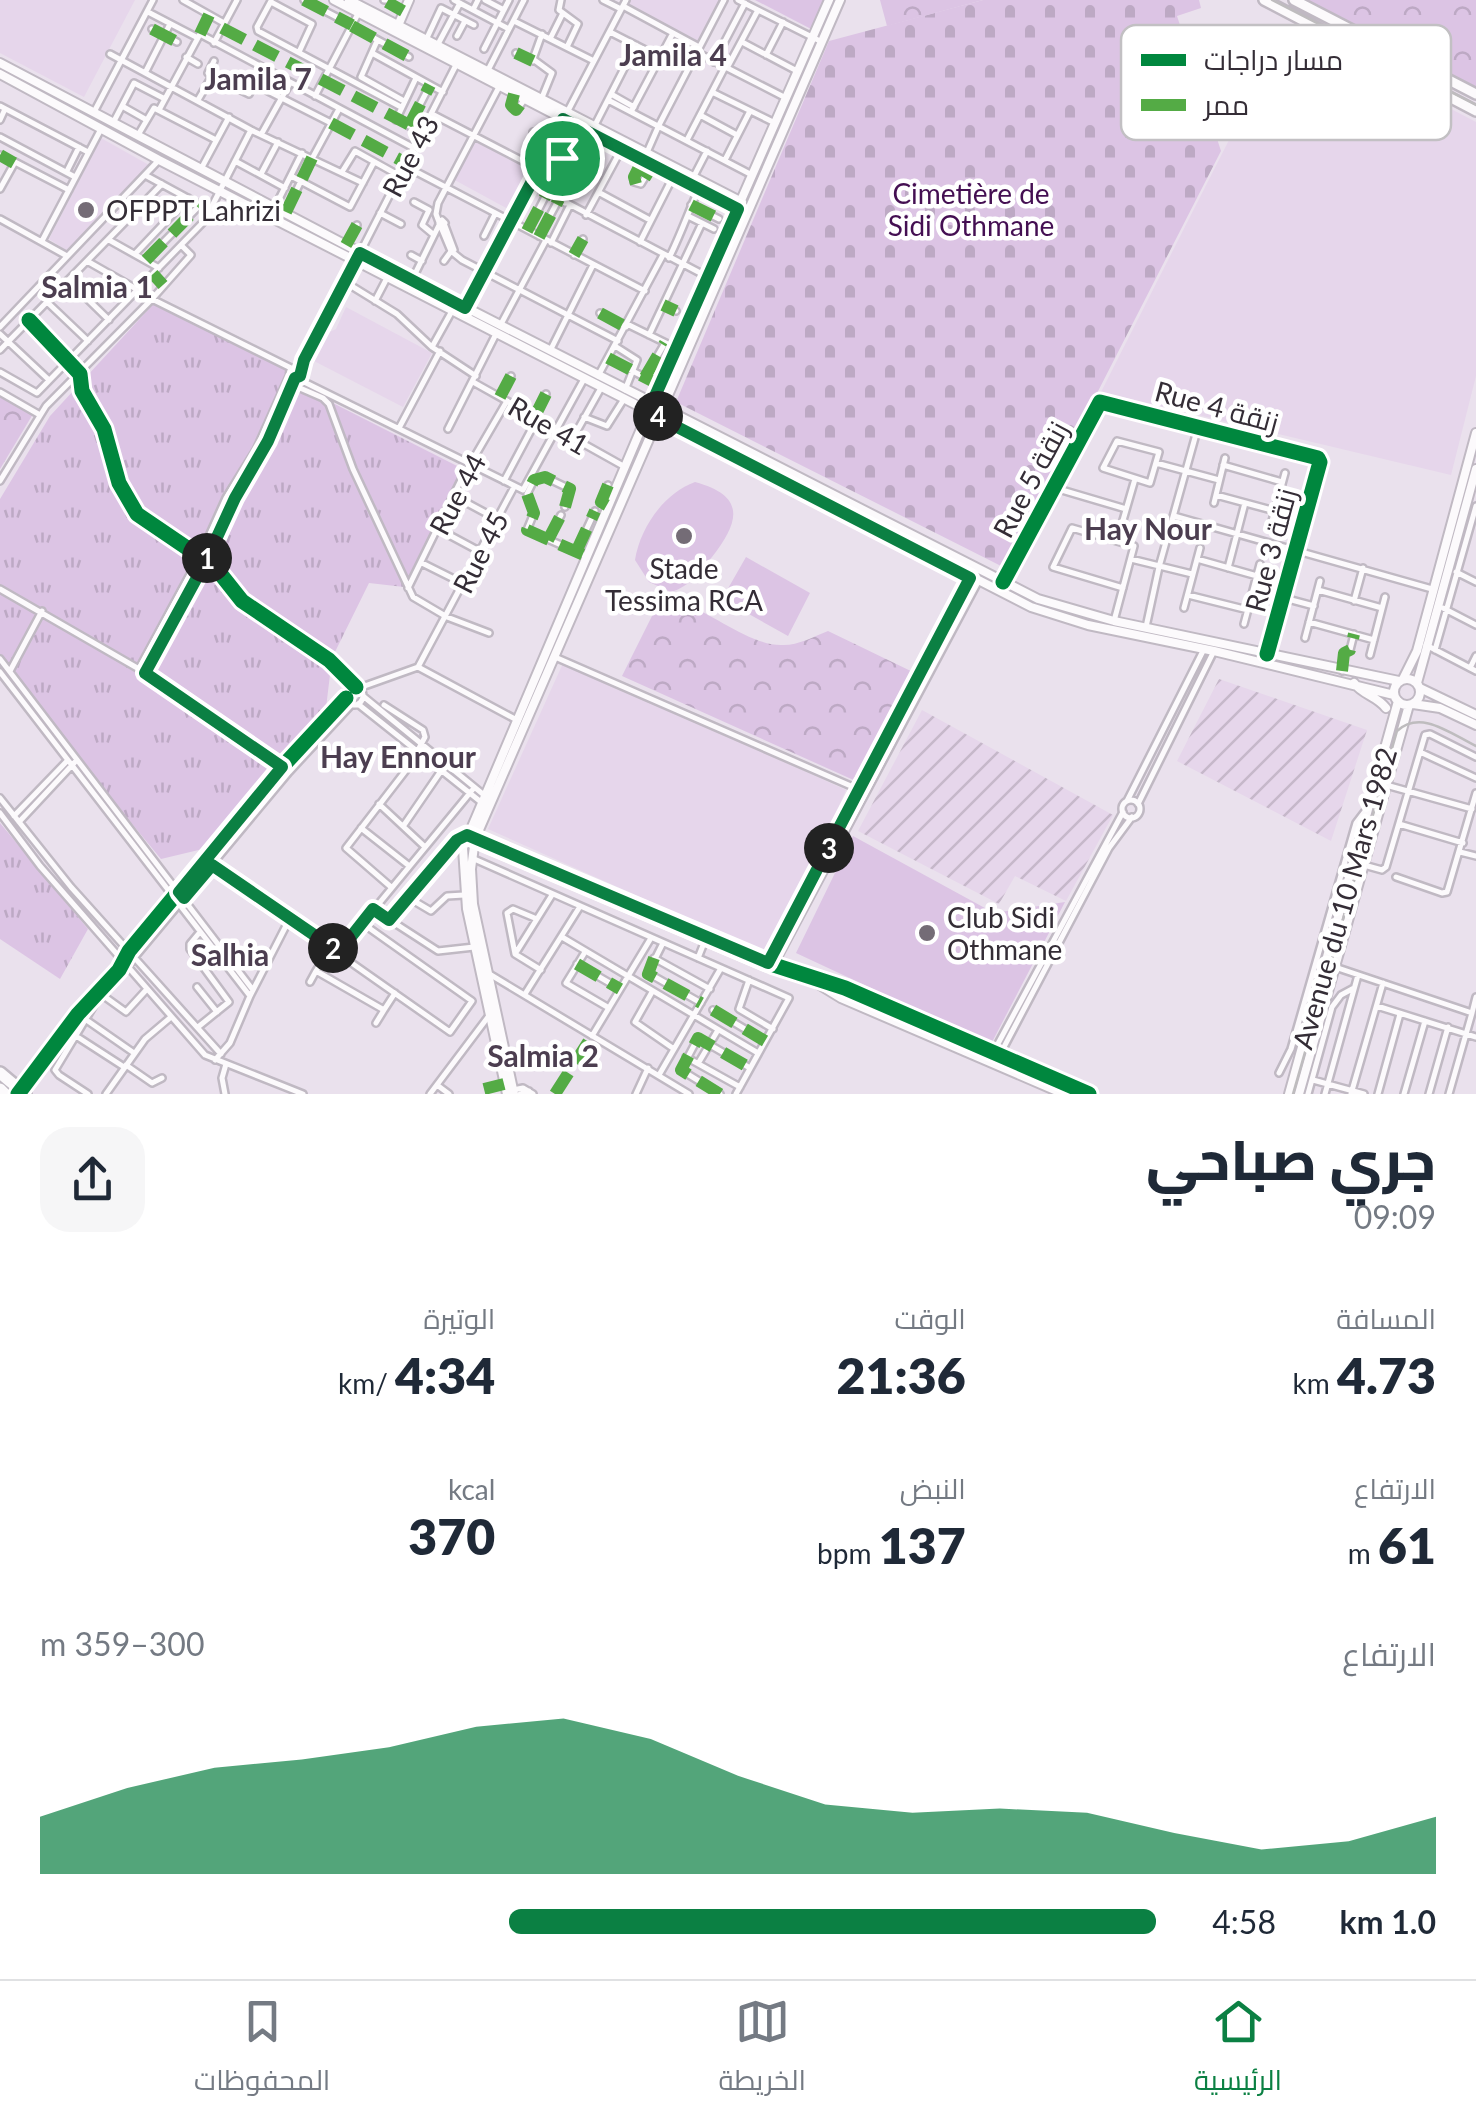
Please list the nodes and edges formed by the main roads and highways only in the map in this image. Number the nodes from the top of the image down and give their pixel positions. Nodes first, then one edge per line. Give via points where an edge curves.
1 (334, 0) edge
2 (351, 0) edge
3 (409, 0) edge
4 (829, 0) edge
5 (840, 0) edge
6 (1264, 0) edge
7 (1294, 0) edge
8 (360, 10) junction
9 (1312, 25) edge
10 (1342, 25) edge
11 (396, 29) junction
12 (817, 40) junction
13 (458, 61) junction
14 (0, 63) edge
15 (0, 74) edge
16 (1451, 81) edge
17 (501, 83) junction
18 (1476, 94) edge
19 (1451, 98) edge
20 (1476, 111) edge
21 (565, 116) junction
22 (623, 146) junction
23 (644, 158) junction
24 (674, 173) junction
25 (739, 205) junction
26 (749, 209) junction
27 (358, 257) junction
28 (498, 330) junction
29 (624, 394) junction
30 (650, 407) junction
31 (660, 412) junction
32 (1476, 433) edge
33 (1476, 469) edge
34 (887, 521) junction
35 (882, 531) junction
36 (926, 542) junction
37 (920, 552) junction
38 (1145, 632) junction
39 (1401, 680) junction
40 (1354, 683) junction
41 (1419, 686) junction
42 (1396, 698) junction
43 (1411, 704) junction
44 (1386, 708) dead end
45 (1476, 715) edge
46 (1476, 725) edge
47 (471, 837) junction
48 (1315, 960) road end
49 (1331, 965) junction
50 (810, 978) junction
51 (1298, 1021) road end
52 (1309, 1024) junction
53 (958, 1036) junction
54 (1294, 1036) road end
55 (1304, 1040) junction
56 (953, 1046) junction
57 (0, 1073) edge
58 (1040, 1087) edge
59 (25, 1090) edge
60 (512, 1093) edge
61 (1064, 1094) edge
62 (1089, 1094) edge
63 (1289, 1094) edge
64 (1299, 1094) edge

1 - 8 main road
2 - 8 main road
3 - 11 main road
4 - 12 main road
5 - 12 main road
6 - 9 main road
7 - 10 main road
8 - 11 main road
11 - 13 main road
11 - 13 main road
12 - 25 main road
12 - 26 main road
13 - 17 main road
13 - 17 main road
14 - 27 main road via 286,212
15 - 27 main road
16 - 18 main road
17 - 21 main road
17 - 21 main road
19 - 20 main road
21 - 22 main road
21 - 22 main road
22 - 23 main road
23 - 24 main road
23 - 24 main road
24 - 25 main road
25 - 26 main road
25 - 30 main road
26 - 31 main road
27 - 28 main road
27 - 28 main road via 387,278
28 - 29 main road
28 - 29 main road via 601,388
29 - 30 main road
30 - 31 main road
30 - 47 main road via 593,528
31 - 34 main road
31 - 35 main road
31 - 47 main road
32 - 39 main road via 1417,652
33 - 41 main road
34 - 35 main road
34 - 36 main road
35 - 37 main road
36 - 37 main road
36 - 38 main road via 1048,602
37 - 38 main road via 1046,614
38 - 39 main road
38 - 40 main road
39 - 41 main road
39 - 42 main road, Avenue du 10 Mars 1982
40 - 42 main road
40 - 44 main road
41 - 43 main road, Avenue du 10 Mars 1982
41 - 45 main road
42 - 43 main road
42 - 49 main road, Avenue du 10 Mars 1982 via 1349,863
43 - 46 main road via 1440,708
43 - 49 main road, Avenue du 10 Mars 1982
47 - 50 main road
47 - 60 main road via 473,904
47 - 60 main road via 462,862 464,895 488,1016
48 - 49 main road
49 - 52 main road, Avenue du 10 Mars 1982
49 - 64 main road, Avenue du 10 Mars 1982 via 1308,1079
50 - 53 main road
50 - 56 main road
51 - 52 main road
52 - 55 main road, Avenue du 10 Mars 1982
53 - 56 main road
53 - 62 main road
54 - 55 main road
55 - 63 main road, Avenue du 10 Mars 1982
56 - 58 main road
57 - 59 highway
58 - 61 main road

